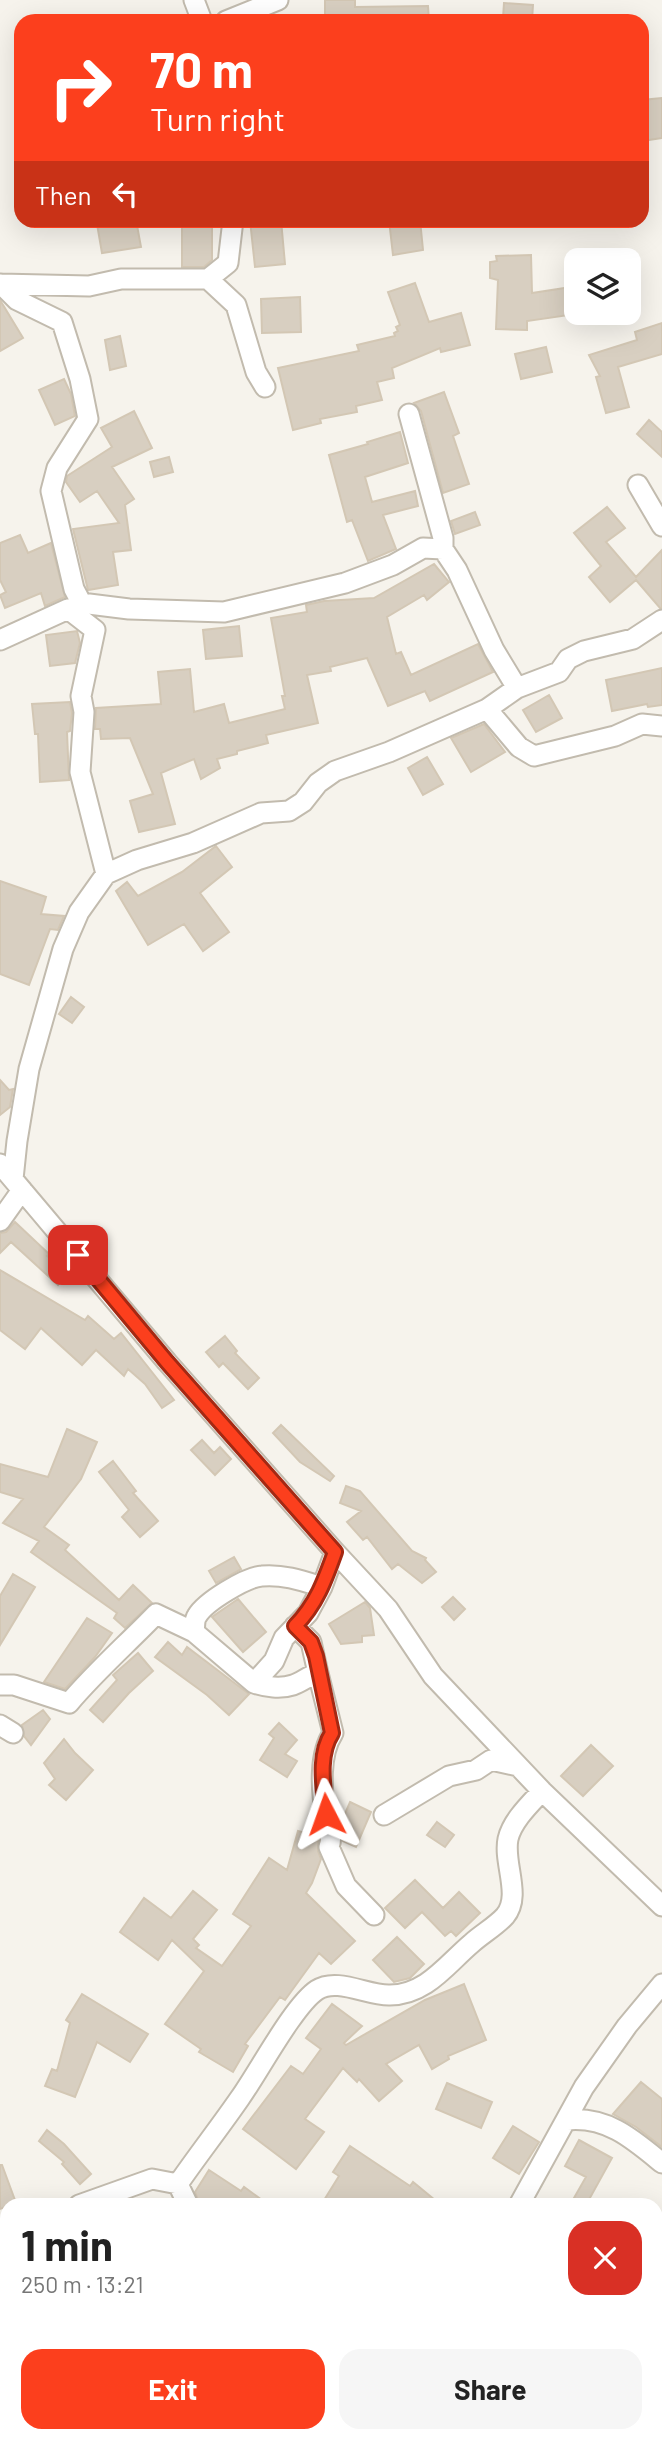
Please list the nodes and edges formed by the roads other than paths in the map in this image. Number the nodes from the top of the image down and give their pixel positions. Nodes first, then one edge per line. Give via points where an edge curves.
1 (278, 0) edge
2 (243, 14) edge
3 (232, 228) edge
4 (208, 279) junction
5 (0, 284) edge
6 (265, 387) dead end
7 (409, 414) dead end
8 (638, 485) dead end
9 (662, 526) edge
10 (443, 549) junction
11 (76, 607) junction
12 (662, 620) edge
13 (0, 640) edge
14 (517, 688) junction
15 (487, 709) junction
16 (662, 726) edge
17 (106, 874) junction
18 (12, 1178) edge
19 (0, 1221) edge
20 (335, 1552) junction
21 (322, 1587) junction
22 (295, 1626) junction
23 (194, 1632) junction
24 (318, 1673) junction
25 (254, 1683) junction
26 (0, 1685) edge
27 (520, 1767) junction
28 (542, 1791) junction
29 (384, 1815) dead end
30 (662, 1906) edge
31 (374, 1915) dead end
32 (662, 1984) edge
33 (567, 2120) junction
34 (662, 2163) edge
35 (152, 2179) junction
36 (178, 2184) junction
37 (99, 2198) edge
38 (128, 2198) edge
39 (185, 2198) edge
40 (523, 2198) edge

1 - 2 street
3 - 4 street via 228,262
4 - 5 street via 121,279 89,286
4 - 6 street via 236,305
5 - 11 street via 17,300 62,321 80,379 88,419 57,468 51,491
7 - 10 street
8 - 9 street
10 - 11 street via 423,548 345,583 224,612
10 - 14 street
11 - 13 street
11 - 17 street via 95,630 81,696 80,772
12 - 14 street via 633,639 584,651 568,659 559,672
14 - 15 street
15 - 16 street via 519,747 534,756 615,736 642,724
15 - 17 street via 335,771 289,811 261,813
17 - 18 street via 79,912 63,949 29,1069
18 - 19 street
18 - 20 street
20 - 21 street
20 - 27 street via 388,1609 433,1676
21 - 22 street
21 - 23 street via 294,1578 260,1575 204,1607 195,1617
22 - 24 street via 311,1642
22 - 25 street
23 - 25 street
23 - 26 street via 156,1614 69,1703 14,1685
24 - 25 street via 294,1685
24 - 31 street via 332,1733 324,1759 329,1847 346,1886
27 - 28 street
27 - 29 street via 491,1760 476,1770 449,1776
28 - 30 street
28 - 36 street via 508,1837 513,1903 505,1916 418,1989 387,1996 338,1986 318,1989 304,2002
32 - 33 street via 584,2087
33 - 34 street via 594,2120 612,2126
33 - 40 street
35 - 36 street
35 - 37 street
35 - 38 street
36 - 39 street

